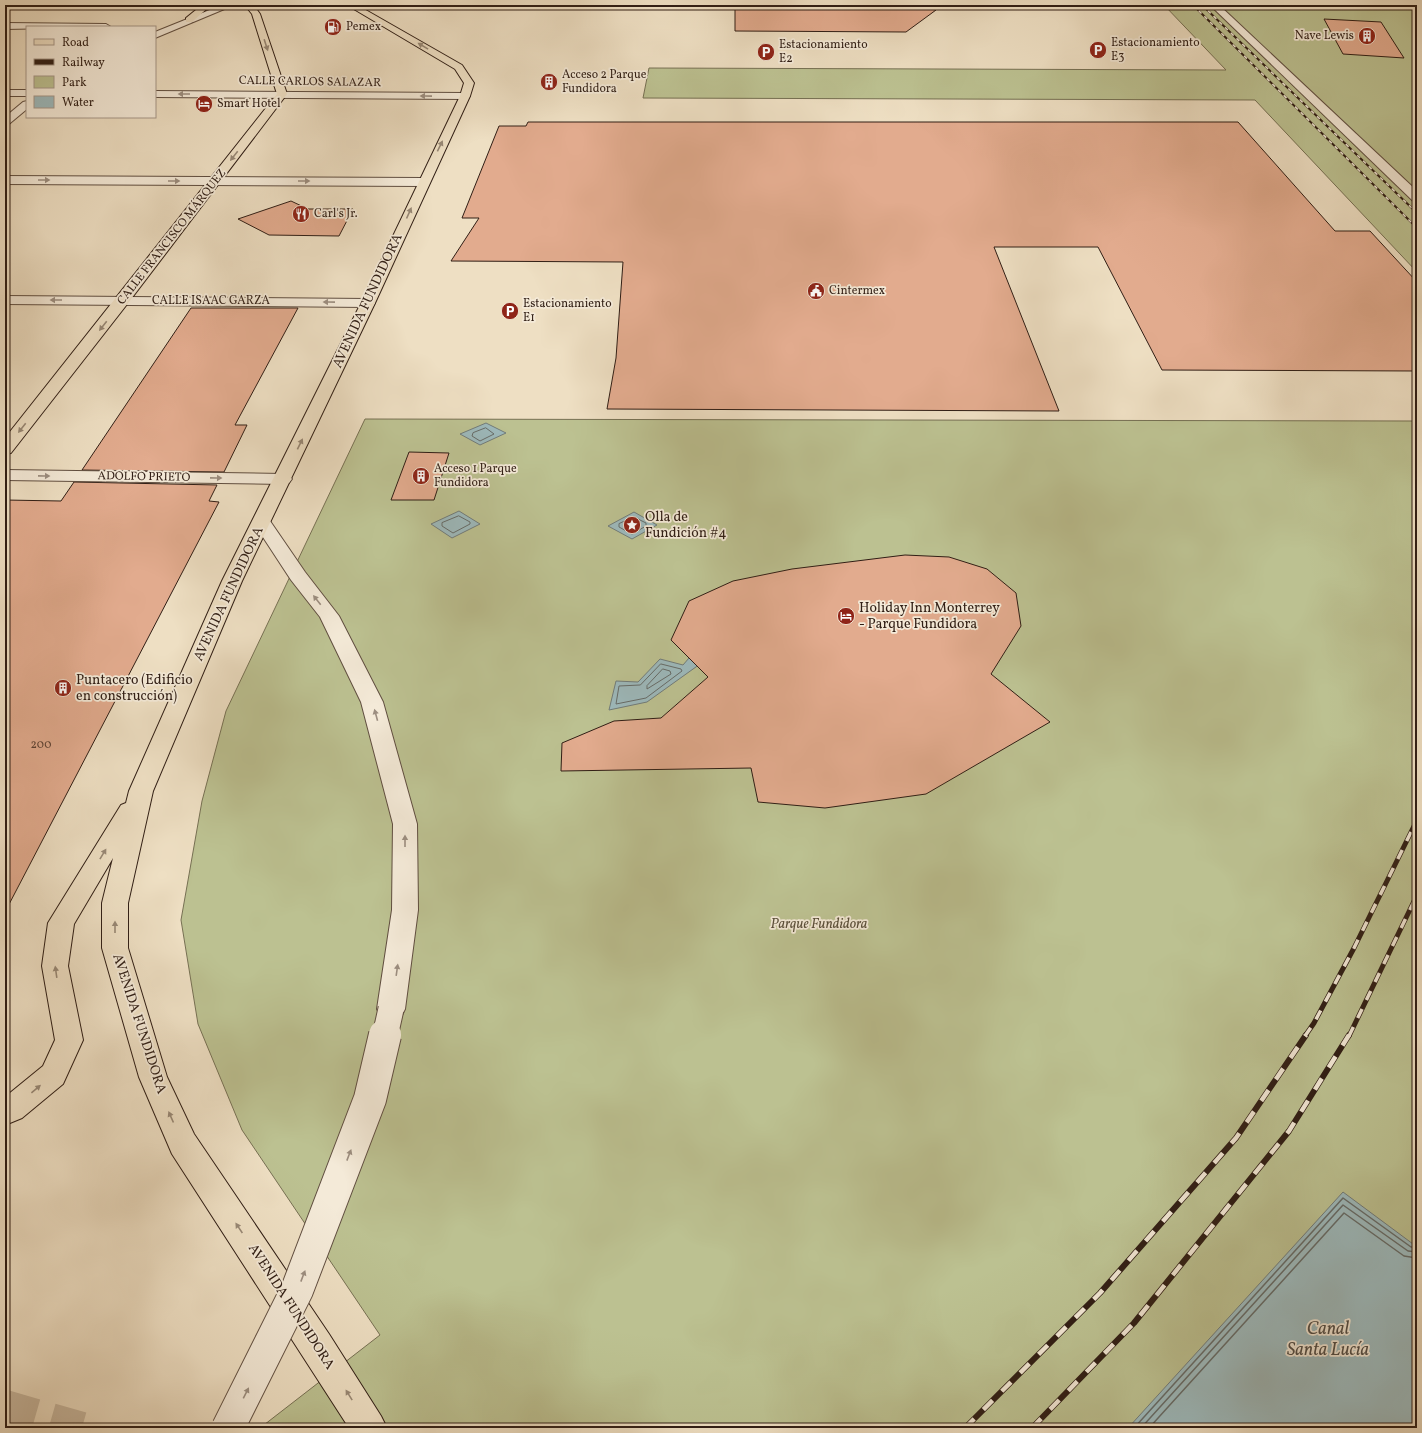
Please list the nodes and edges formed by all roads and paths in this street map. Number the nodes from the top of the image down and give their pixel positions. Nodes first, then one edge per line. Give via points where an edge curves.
1 (207, 5) edge
2 (230, 5) edge
3 (351, 5) edge
4 (1214, 5) edge
5 (257, 6) edge
6 (364, 8) edge
7 (189, 20) junction
8 (5, 26) edge
9 (26, 26) edge
10 (156, 35) edge
11 (5, 93) edge
12 (26, 93) edge
13 (156, 94) edge
14 (282, 94) junction
15 (465, 96) junction
16 (26, 105) edge
17 (5, 122) edge
18 (5, 180) edge
19 (215, 181) junction
20 (424, 182) junction
21 (1417, 198) edge
22 (5, 300) edge
23 (123, 300) junction
24 (368, 303) junction
25 (5, 449) edge
26 (5, 475) edge
27 (283, 479) junction
28 (262, 522) junction
29 (141, 791) junction
30 (5, 1112) edge
31 (228, 1428) edge
32 (369, 1428) edge

1 - 7 main road
2 - 7 street
3 - 6 main road, AVENIDA FUNDIDORA
4 - 21 street
5 -> 14 main road via 256,14
15 -> 6 main road, AVENIDA FUNDIDORA via 469,82 459,67
7 - 10 street
8 - 9 street
11 - 12 street
14 -> 13 street, CALLE CARLOS SALAZAR
15 -> 14 street, CALLE CARLOS SALAZAR
14 -> 19 main road, CALLE FRANCISCO MÁRQUEZ
20 -> 15 main road, AVENIDA FUNDIDORA
16 - 17 street
18 -> 19 street
19 -> 20 street
19 - 23 main road, CALLE FRANCISCO MÁRQUEZ
24 -> 20 main road, AVENIDA FUNDIDORA
23 -> 22 street, CALLE ISAAC GARZA
24 -> 23 street, CALLE ISAAC GARZA
23 -> 25 main road, CALLE FRANCISCO MÁRQUEZ
27 -> 24 main road, AVENIDA FUNDIDORA
26 -> 27 street, ADOLFO PRIETO
27 - 28 main road, AVENIDA FUNDIDORA
28 - 29 main road, AVENIDA FUNDIDORA via 232,581
31 -> 28 street, bridge via 297,1290 370,1099 391,1009 405,910 405,824 372,702 329,616 298,576
30 -> 29 main road via 53,1075 69,1040 55,966 62,923
32 -> 29 main road, AVENIDA FUNDIDORA via 318,1346 183,1144 153,1077 115,948 115,903

